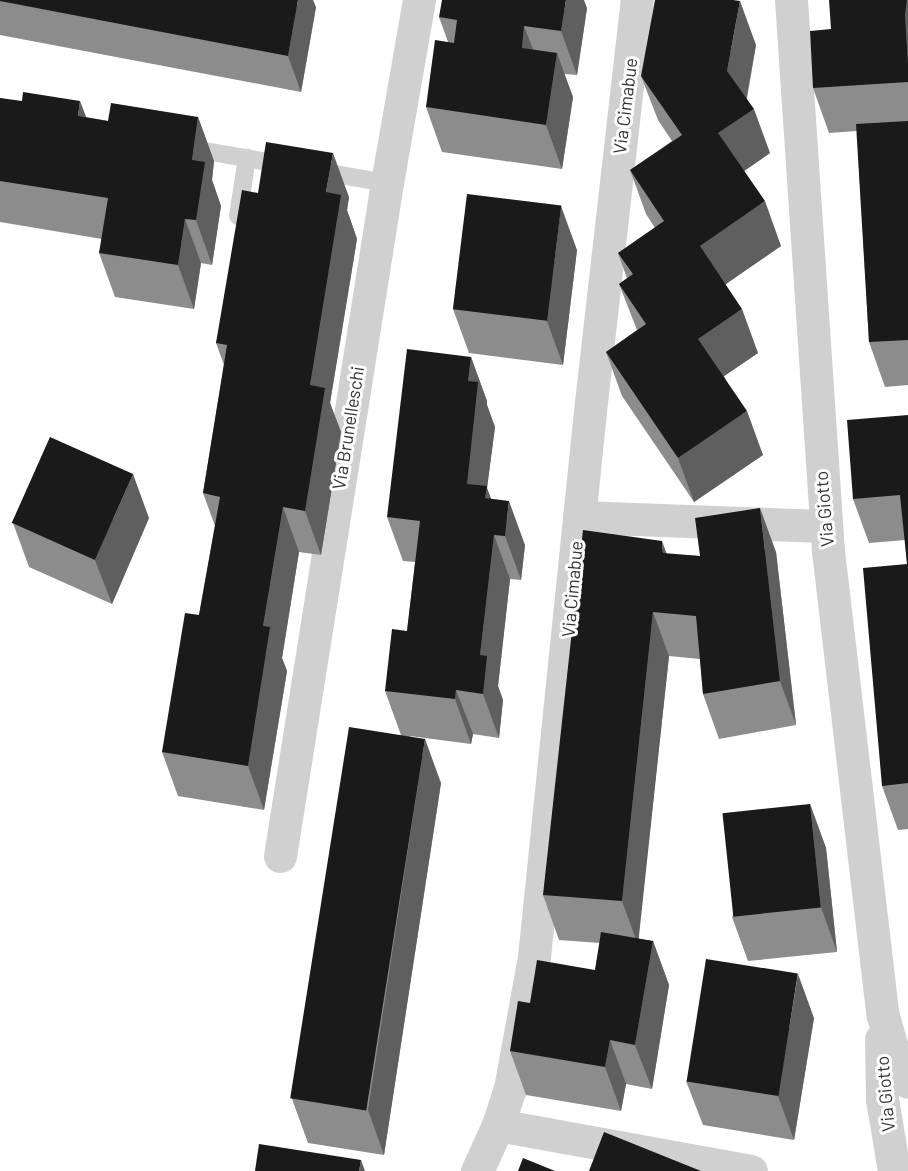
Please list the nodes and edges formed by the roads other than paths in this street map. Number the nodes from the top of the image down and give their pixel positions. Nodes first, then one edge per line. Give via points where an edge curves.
1 (419, 0) edge
2 (637, 0) edge
3 (791, 0) edge
4 (165, 144) edge
5 (247, 158) junction
6 (387, 183) junction
7 (235, 236) edge
8 (579, 517) junction
9 (825, 526) junction
10 (280, 856) dead end
11 (883, 1016) junction
12 (908, 1082) edge
13 (498, 1125) junction
14 (477, 1171) edge
15 (751, 1171) edge
16 (894, 1171) edge

1 - 6 street, Via Brunelleschi
2 - 8 street, Via Cimabue
3 - 9 street, Via Giotto
4 - 5 lane
5 - 6 lane
5 - 7 lane
6 - 10 street, Via Brunelleschi
8 - 9 street
8 - 13 street, Via Cimabue via 534,957 514,1069
9 - 11 street, Via Giotto
11 - 12 street, Via Giotto via 895,1058
11 - 16 street, Via Giotto via 881,1080
13 - 14 street, Via Cimabue
13 - 15 street

